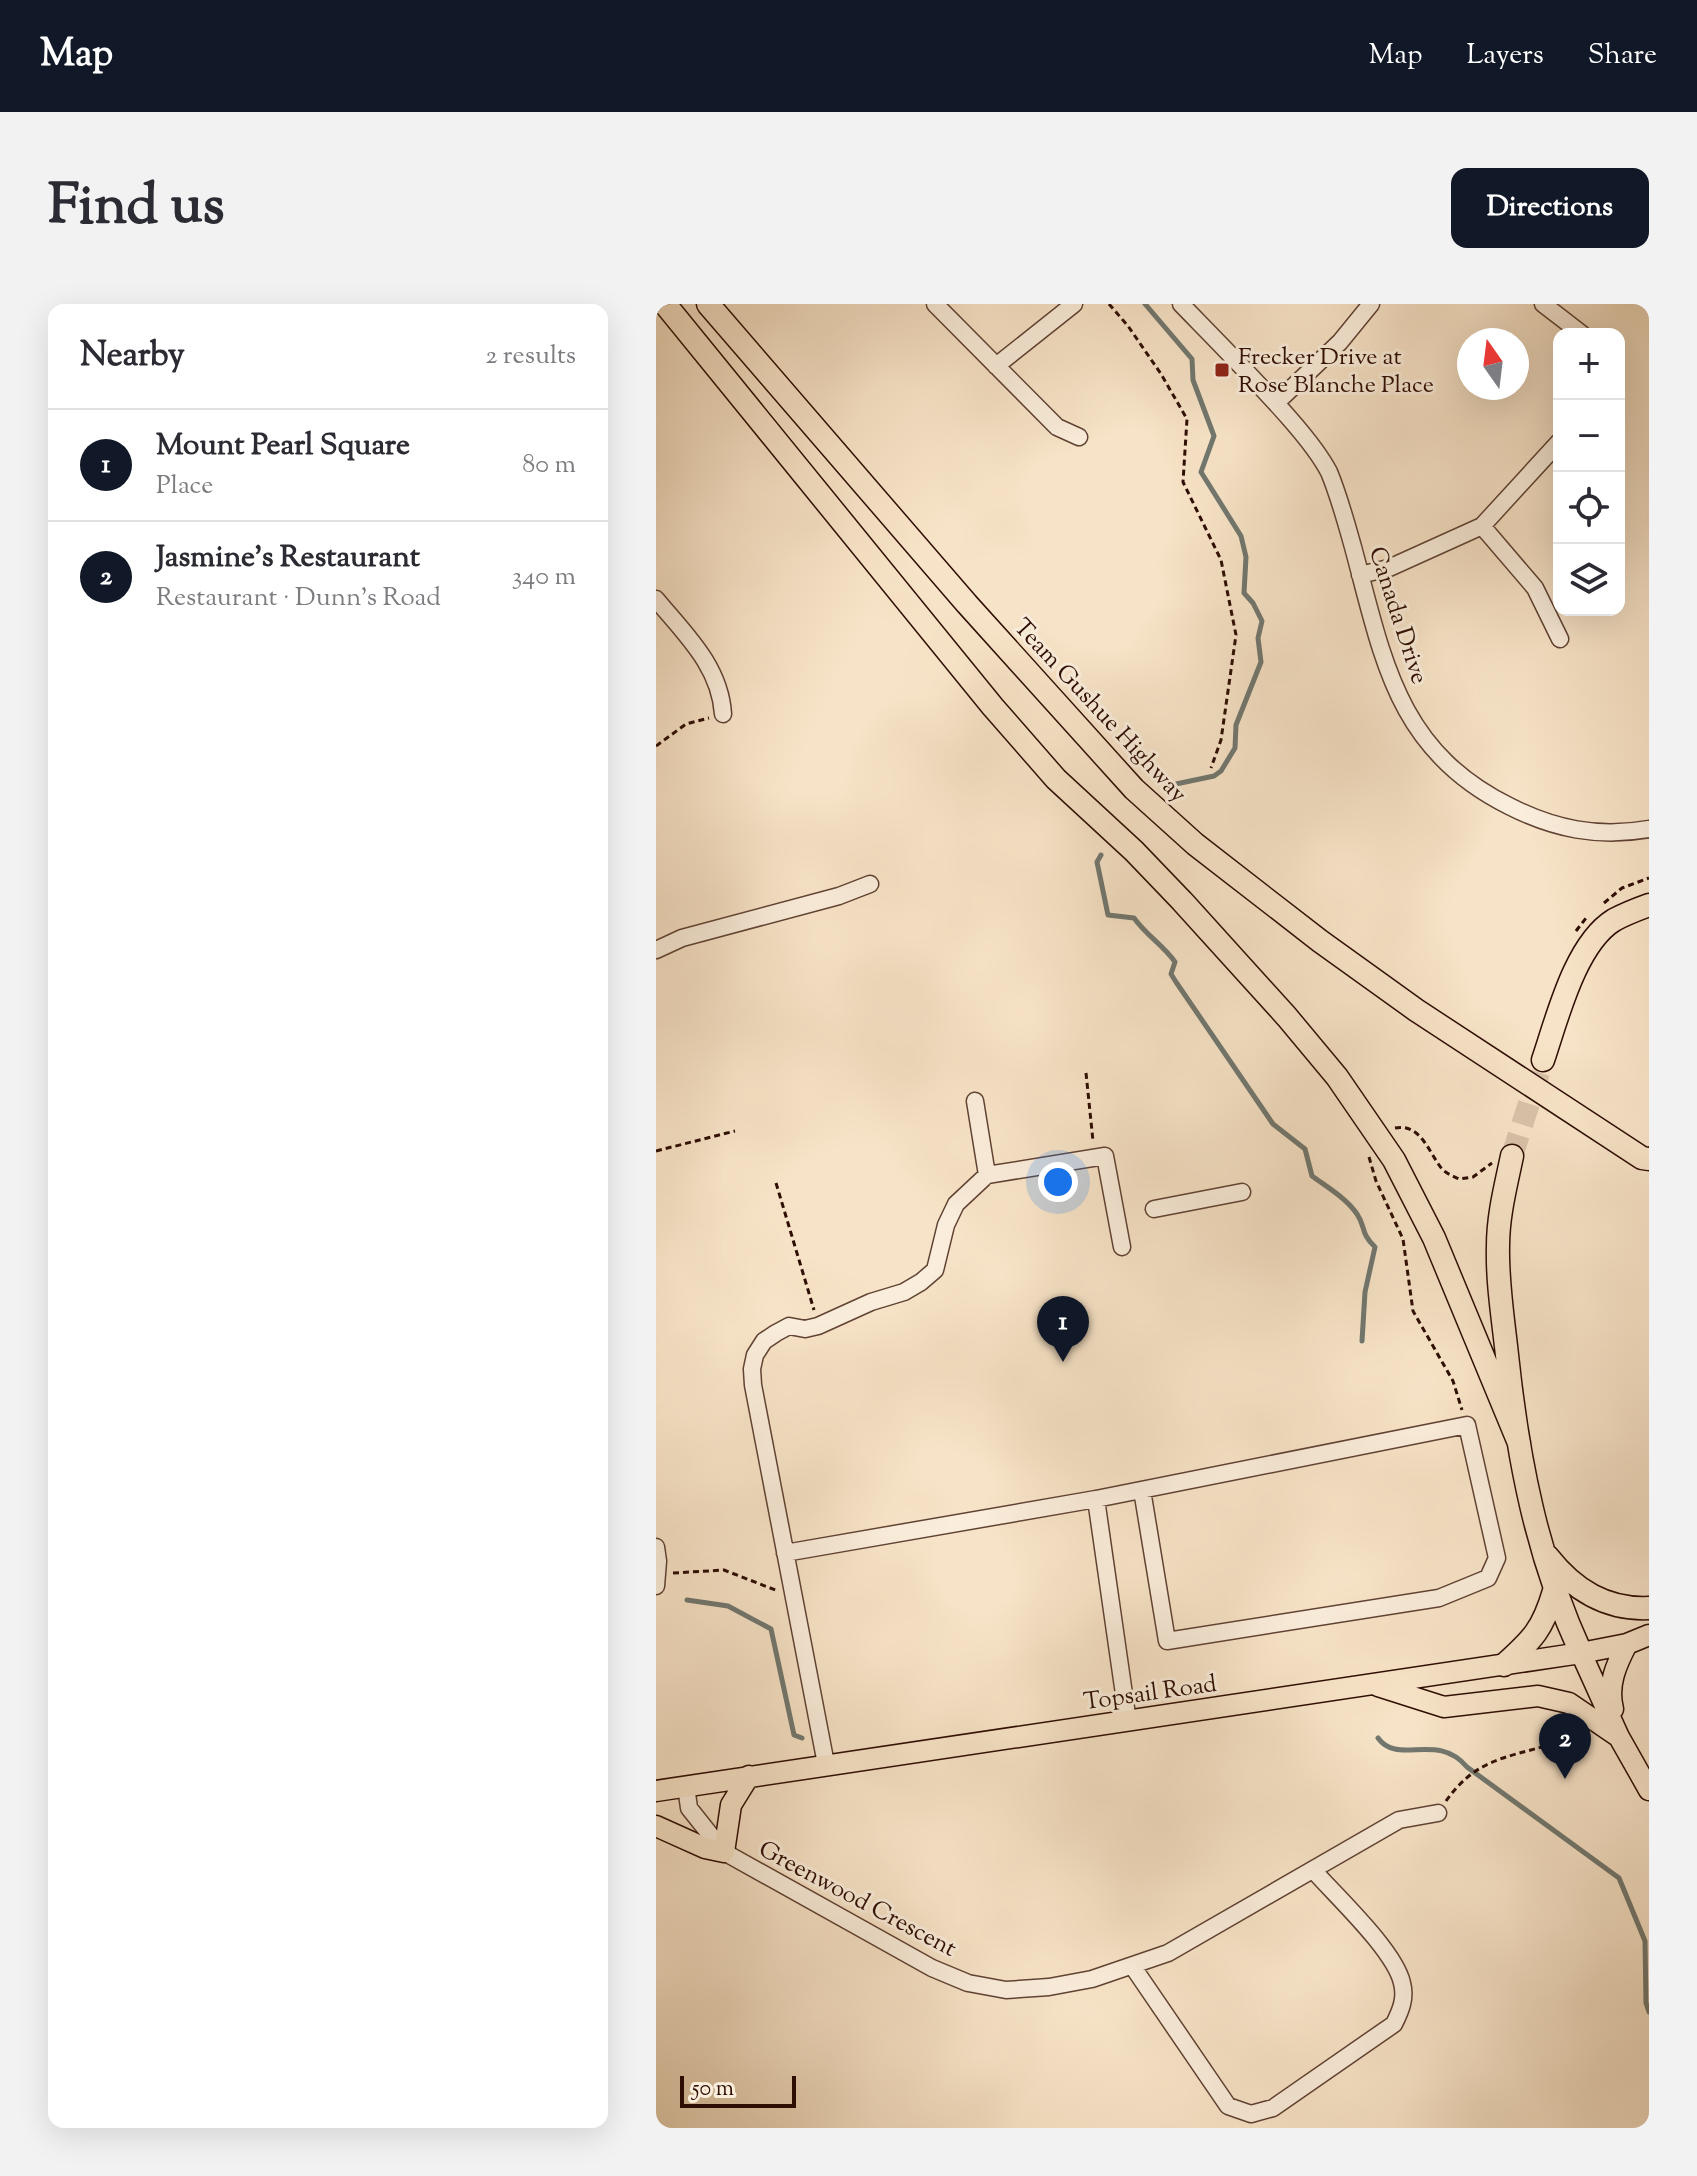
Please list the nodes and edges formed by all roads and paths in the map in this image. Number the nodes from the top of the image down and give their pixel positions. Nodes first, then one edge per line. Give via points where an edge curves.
1 (665, 304) edge
2 (708, 304) edge
3 (935, 304) edge
4 (1074, 304) edge
5 (1109, 304) edge
6 (1181, 304) edge
7 (1371, 304) edge
8 (1543, 304) edge
9 (1574, 328) edge
10 (996, 366) junction
11 (1276, 403) junction
12 (1079, 437) dead end
13 (1553, 449) edge
14 (1482, 526) junction
15 (1360, 575) junction
16 (656, 599) edge
17 (1560, 639) dead end
18 (723, 714) joint
19 (656, 746) edge
20 (1211, 768) dead end
21 (1649, 829) edge
22 (870, 884) dead end
23 (1649, 905) edge
24 (656, 950) edge
25 (1543, 1060) tunnel mouth
26 (1086, 1073) dead end
27 (975, 1101) dead end
28 (1391, 1128) dead end
29 (735, 1131) dead end
30 (1366, 1146) dead end
31 (656, 1151) edge
32 (1507, 1156) joint
33 (1095, 1157) junction
34 (1646, 1158) edge
35 (987, 1175) junction
36 (776, 1183) dead end
37 (1242, 1192) dead end
38 (1154, 1209) dead end
39 (1122, 1247) dead end
40 (815, 1313) dead end
41 (1467, 1425) junction
42 (1519, 1443) junction
43 (1142, 1490) junction
44 (1096, 1499) junction
45 (656, 1547) edge
46 (1540, 1547) junction
47 (785, 1553) junction
48 (669, 1574) dead end
49 (656, 1586) edge
50 (1554, 1591) junction
51 (794, 1600) junction
52 (1649, 1608) edge
53 (1649, 1635) edge
54 (1627, 1644) junction
55 (1581, 1653) junction
56 (1504, 1665) junction
57 (1374, 1685) junction
58 (1569, 1703) junction
59 (1128, 1722) junction
60 (1619, 1737) junction
61 (826, 1764) junction
62 (749, 1776) junction
63 (686, 1786) junction
64 (1649, 1790) edge
65 (656, 1791) edge
66 (1438, 1813) joint
67 (656, 1826) edge
68 (724, 1852) junction
69 (1314, 1871) junction
70 (1133, 1967) junction

1 - 42 highway via 993,707 1056,779 1134,851 1337,1077 1394,1160 1434,1238
2 - 34 highway, Team Gushue Highway via 1134,789 1320,941 1416,1010
3 - 10 street
4 - 10 street
5 - 20 path via 1187,419 1183,482 1221,560 1236,635 1221,740
6 - 11 street, Canada Drive
7 - 11 street
8 - 9 street
10 - 12 street via 1057,427
11 - 15 street, Canada Drive via 1328,471
13 - 14 street
14 - 15 street via 1389,568
14 - 17 street via 1535,588
15 - 21 street, Canada Drive via 1383,658 1406,713 1444,763 1483,794 1535,820 1582,832
16 - 18 street via 709,665
18 - 19 path via 686,724
22 - 24 street
23 - 25 highway via 1612,922 1590,945 1566,993
26 - 33 path
27 - 35 street
28 - 32 path via 1402,1126 1418,1135 1441,1167 1459,1179 1473,1177
29 - 31 path
30 - 41 path via 1403,1239 1413,1311 1453,1381
32 - 42 highway via 1498,1244
33 - 35 street
33 - 39 street via 1105,1156
35 - 47 street via 956,1204 935,1270 921,1282 818,1326 789,1326 764,1341 755,1355 752,1378
36 - 40 path
37 - 38 street
41 - 43 street
41 - 43 street via 1497,1558 1488,1578 1439,1598 1167,1641
42 - 46 highway
43 - 44 street
44 - 47 street
44 - 59 street
45 - 49 street
46 - 50 highway
46 - 52 highway via 1583,1592 1613,1605
47 - 51 street
48 - 51 path via 724,1570
50 - 55 highway
50 - 56 highway via 1548,1615 1534,1637
51 - 61 street
53 - 54 main road, Topsail Road
54 - 55 main road, Topsail Road
54 - 60 main road via 1612,1678 1610,1699
55 - 56 main road, Topsail Road
55 - 60 main road
56 - 57 main road, Topsail Road
57 - 58 main road via 1444,1707 1538,1696
57 - 59 main road, Topsail Road
58 - 60 main road
58 - 66 path via 1563,1725 1549,1745 1487,1762 1460,1781
59 - 61 main road, Topsail Road
60 - 64 main road
61 - 62 main road, Topsail Road
62 - 63 main road, Topsail Road
62 - 68 main road via 731,1805
63 - 65 main road, Topsail Road
63 - 68 street, Greenwood Crescent via 689,1808
66 - 69 street, Greenwood Crescent via 1399,1820
67 - 68 main road
68 - 70 street, Greenwood Crescent via 968,1983 1006,1990 1049,1987
69 - 70 street, Greenwood Crescent via 1168,1953
69 - 70 street via 1396,1964 1403,2006 1394,2024 1273,2108 1251,2114 1228,2106

